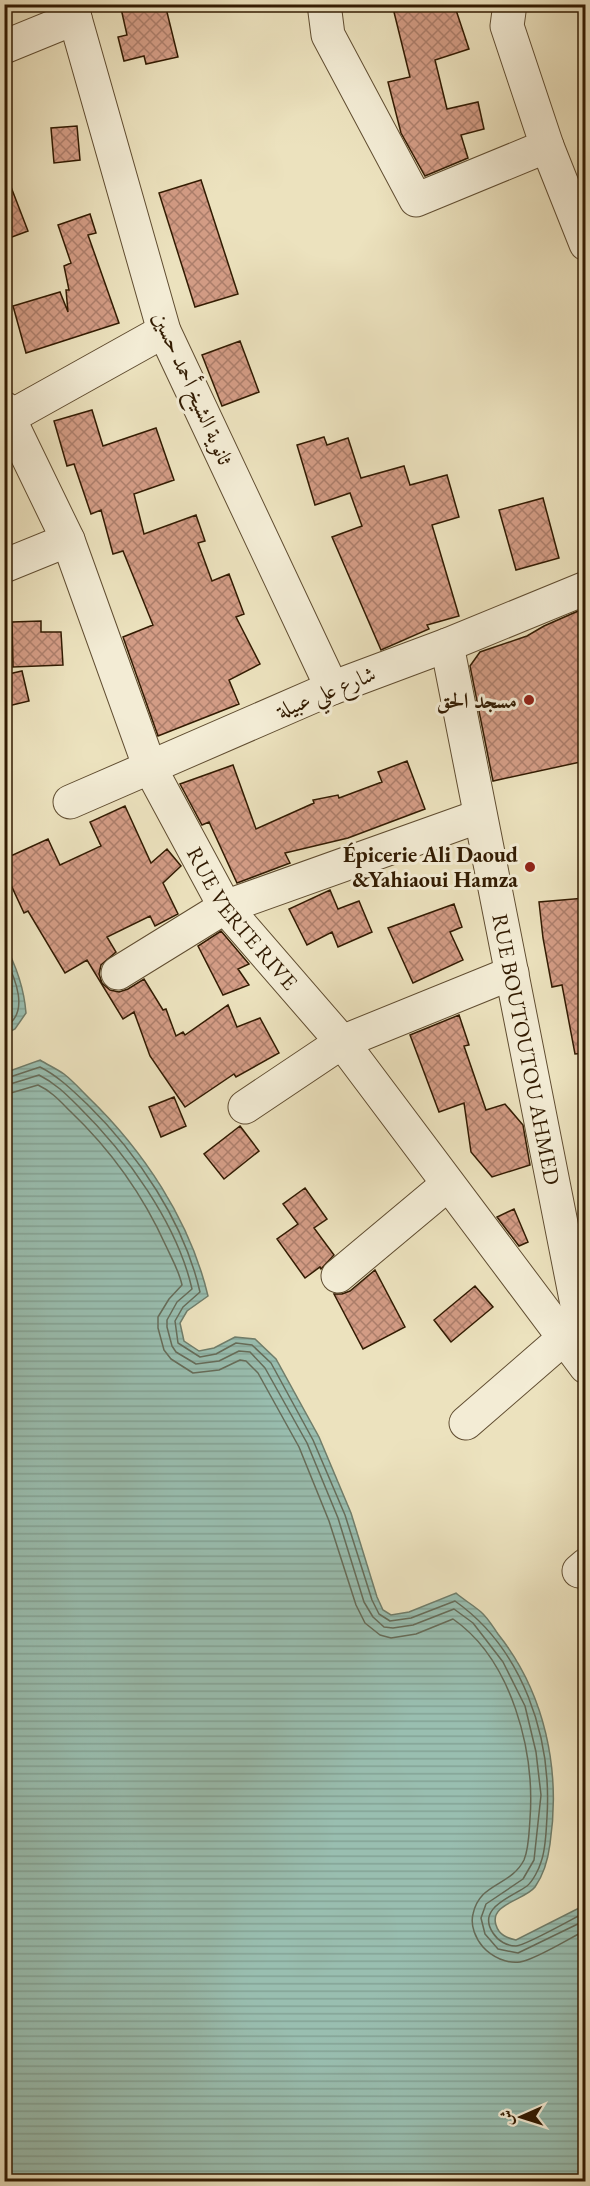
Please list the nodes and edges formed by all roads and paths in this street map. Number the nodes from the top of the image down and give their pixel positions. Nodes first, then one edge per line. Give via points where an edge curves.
1 (324, 4) edge
2 (510, 4) edge
3 (73, 11) edge
4 (4, 46) edge
5 (547, 146) junction
6 (585, 244) edge
7 (164, 331) junction
8 (6, 412) edge
9 (68, 540) junction
10 (4, 566) edge
11 (585, 588) edge
12 (447, 645) junction
13 (332, 688) junction
14 (150, 768) junction
15 (70, 802) dead end
16 (480, 816) junction
17 (225, 907) junction
18 (118, 973) dead end
19 (512, 973) junction
20 (342, 1042) junction
21 (244, 1107) dead end
22 (448, 1184) junction
23 (338, 1276) dead end
24 (575, 1344) edge
25 (585, 1367) edge
26 (466, 1423) dead end

1 - 5 street via 328,35 416,200
2 - 5 street via 507,26
3 - 4 street
3 - 7 street, ثانوية الشيخ أحمد حسين
5 - 6 street
7 - 8 street
7 - 13 street, ثانوية الشيخ أحمد حسين
8 - 9 street, RUE VERTE RIVE
9 - 10 street
9 - 14 street, RUE VERTE RIVE
11 - 12 street, شارع علي عبيلة
12 - 13 street, شارع علي عبيلة
12 - 16 street, RUE BOUTOUTOU AHMED
13 - 14 street, شارع علي عبيلة
14 - 15 street, شارع علي عبيلة
14 - 17 street, RUE VERTE RIVE
16 - 17 street
16 - 19 street, RUE BOUTOUTOU AHMED
17 - 18 street
17 - 20 street, RUE VERTE RIVE
19 - 20 street
19 - 24 street, RUE BOUTOUTOU AHMED
20 - 21 street
20 - 22 street, RUE VERTE RIVE
22 - 23 street
22 - 24 street, RUE VERTE RIVE
24 - 25 street, RUE VERTE RIVE
24 - 26 street

